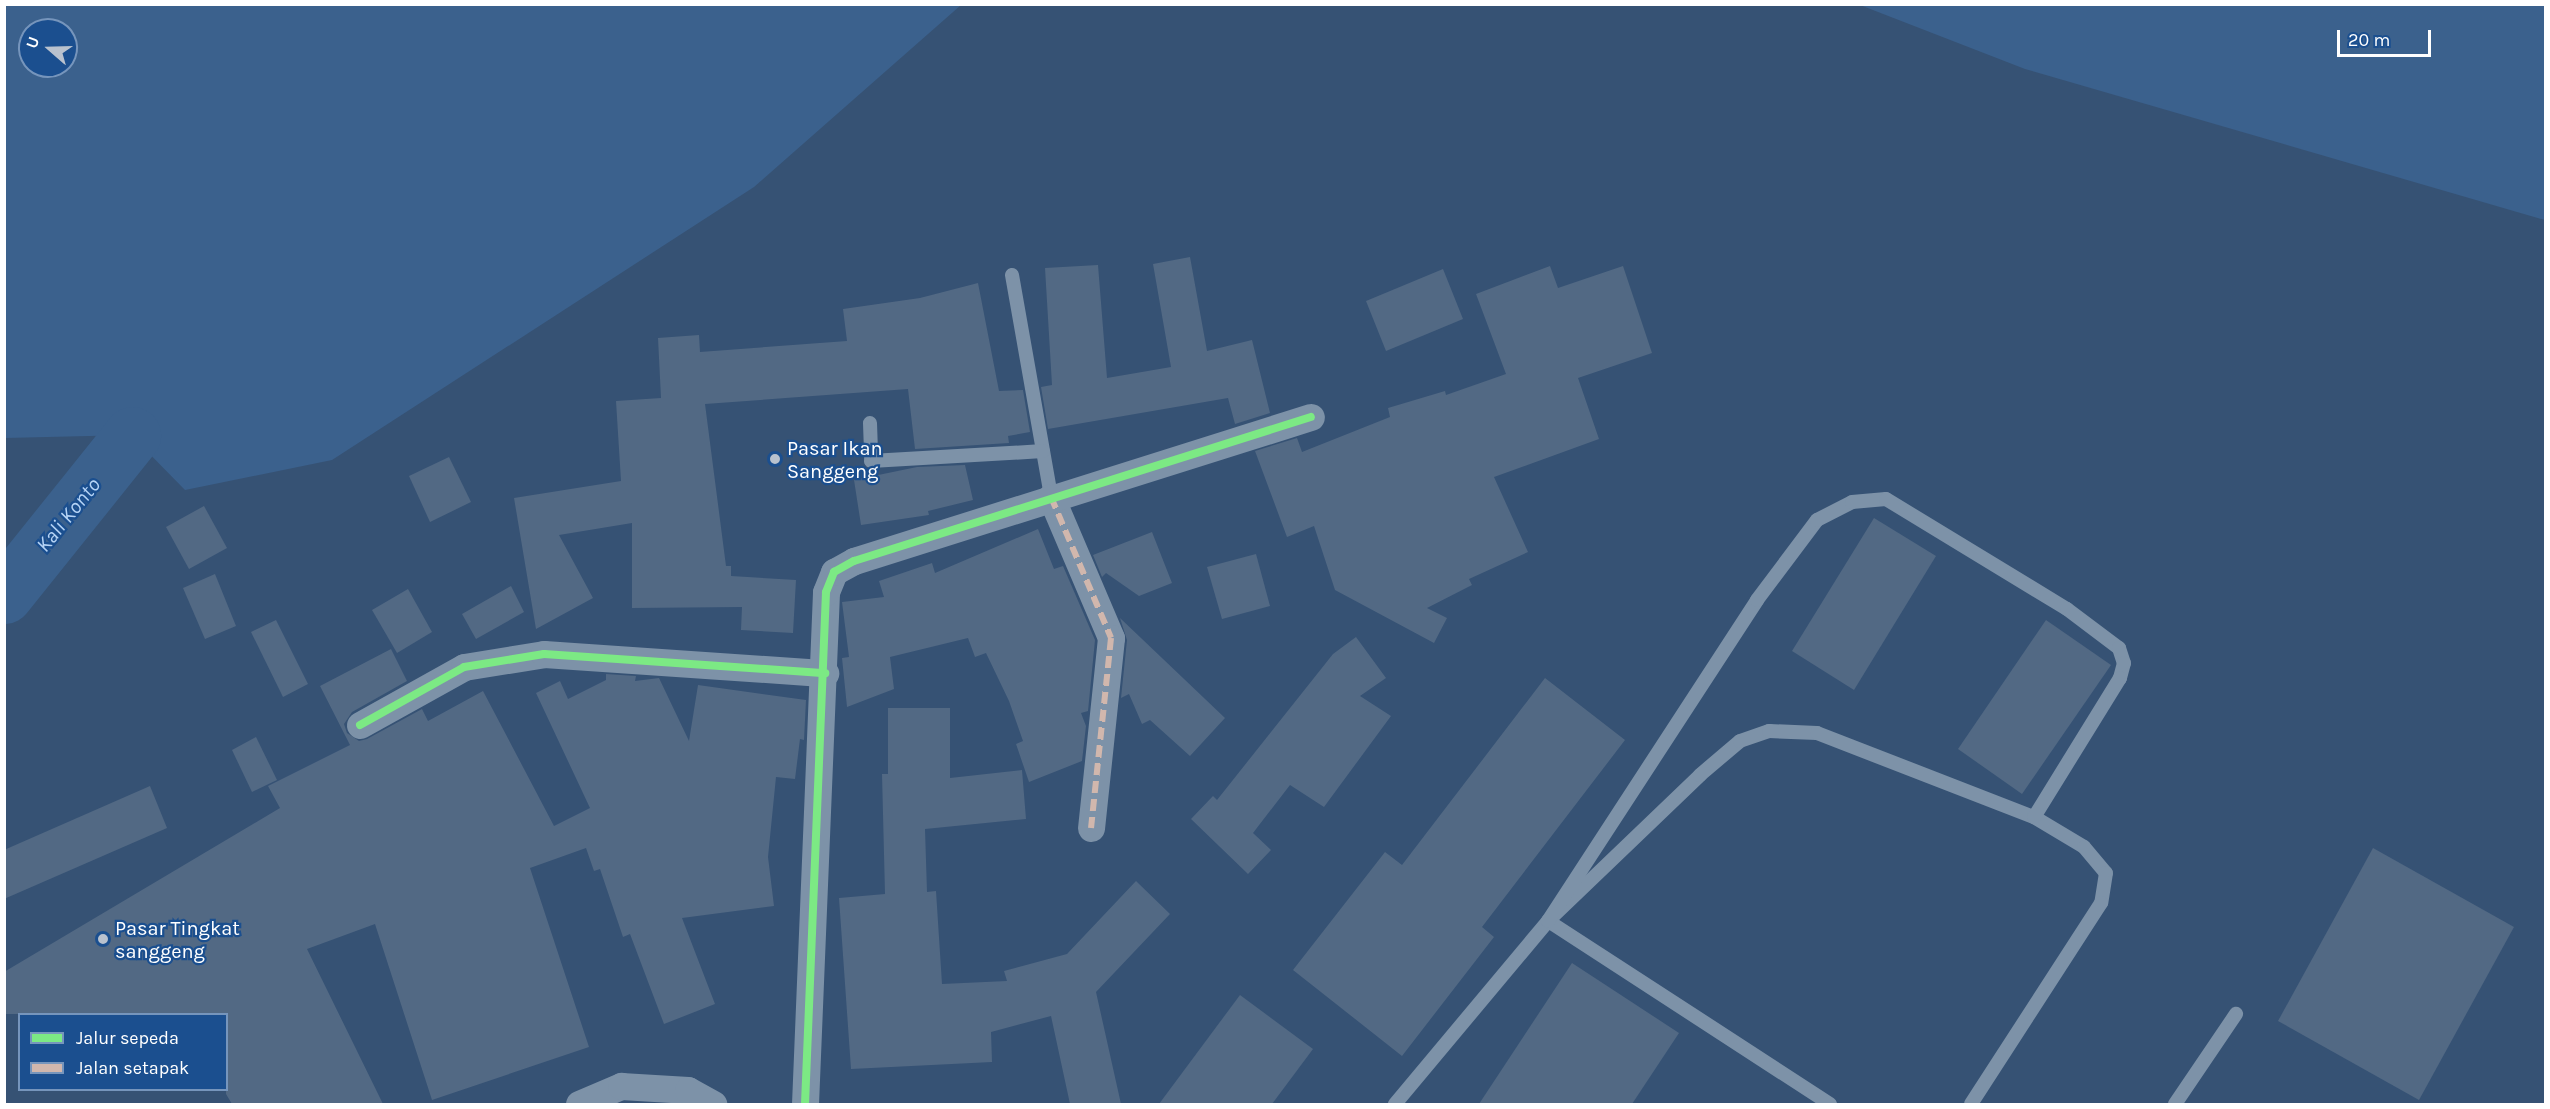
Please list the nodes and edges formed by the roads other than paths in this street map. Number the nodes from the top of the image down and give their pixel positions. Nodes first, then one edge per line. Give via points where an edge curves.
1 (1012, 275) dead end
2 (1311, 417) dead end
3 (870, 423) dead end
4 (1043, 451) junction
5 (1051, 497) junction
6 (825, 673) junction
7 (360, 725) dead end
8 (2034, 817) junction
9 (1091, 828) dead end
10 (1548, 921) junction
11 (2236, 1014) dead end
12 (661, 1097) edge
13 (579, 1104) edge
14 (713, 1104) edge
15 (805, 1104) edge
16 (1395, 1104) edge
17 (1830, 1104) edge
18 (1971, 1104) edge
19 (2175, 1104) edge

1 - 4 lane
2 - 5 street
3 - 4 lane via 870,461
4 - 5 lane
5 - 6 street via 854,561 834,572 826,592
5 - 9 street via 1111,638
6 - 7 street via 544,654 464,667
6 - 15 street
8 - 10 lane via 1817,733 1769,731 1740,741 1716,761
8 - 10 lane via 2120,678 2124,663 2119,648 2067,609 1886,500 1852,502 1817,520 1757,600
8 - 18 lane via 2084,847 2106,873 2101,903
10 - 16 lane
10 - 17 lane
11 - 19 lane
12 - 13 street via 621,1086
12 - 14 street via 688,1090

